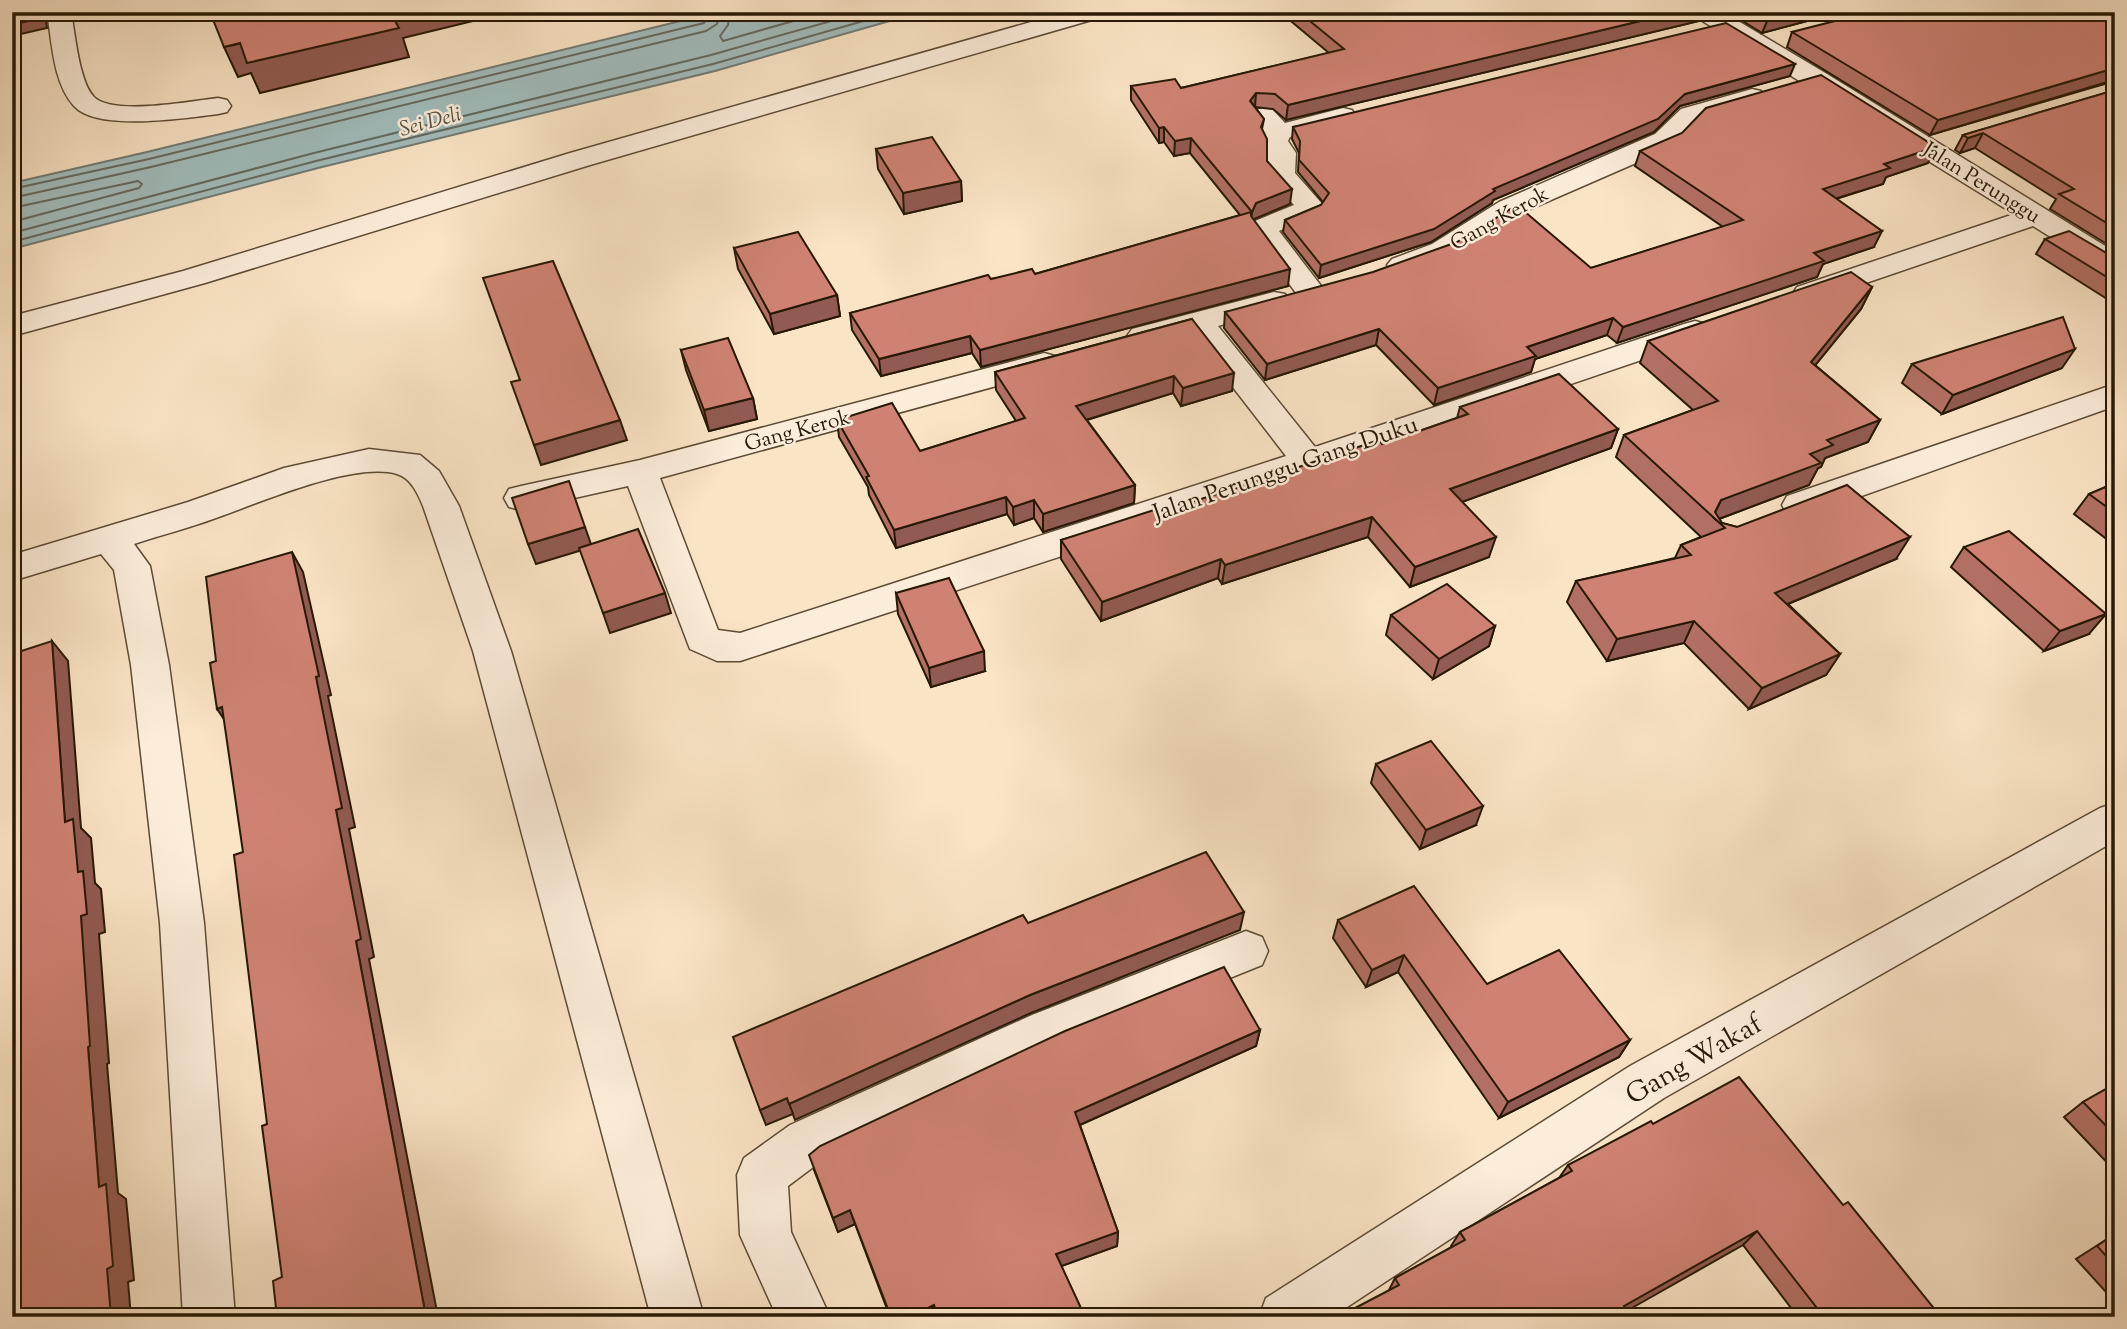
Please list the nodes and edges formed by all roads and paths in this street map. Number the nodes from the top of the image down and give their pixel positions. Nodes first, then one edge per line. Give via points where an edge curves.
1 (59, 12) edge
2 (1093, 12) edge
3 (1716, 18) edge
4 (1685, 34) edge
5 (1796, 34) edge
6 (1759, 44) junction
7 (1818, 79) junction
8 (218, 106) dead end
9 (1360, 112) edge
10 (1964, 136) edge
11 (1927, 147) junction
12 (2035, 216) junction
13 (2115, 265) edge
14 (1380, 272) edge
15 (1775, 304) edge
16 (1198, 321) junction
17 (1723, 322) edge
18 (12, 326) edge
19 (1118, 343) edge
20 (1065, 357) edge
21 (2115, 394) edge
22 (1307, 460) junction
23 (640, 472) junction
24 (522, 498) edge
25 (1764, 518) edge
26 (107, 537) junction
27 (12, 568) edge
28 (2115, 820) edge
29 (1246, 951) dead end
30 (209, 1317) edge
31 (678, 1317) edge
32 (804, 1317) edge
33 (1285, 1317) edge

1 - 8 street via 76,89 85,103 99,110 135,114
2 - 18 street via 580,159 194,277
3 - 4 street
3 - 6 street, Jalan Perunggu
5 - 6 street
6 - 7 street, Jalan Perunggu
7 - 11 street, Jalan Perunggu
7 - 14 street, Gang Kerok via 1690,115 1665,141 1509,208 1442,250
9 - 16 street via 1271,123 1282,153 1281,174 1310,206 1270,222 1265,232 1322,288
10 - 11 street
11 - 12 street, Jalan Perunggu
12 - 13 street, Jalan Perunggu
12 - 15 street
16 - 19 street
16 - 22 street
17 - 22 street, Jalan Perunggu Gang Duku
20 - 23 street, Gang Kerok
21 - 25 street
22 - 23 street, Jalan Perunggu Gang Duku via 1147,516 729,648 703,639
23 - 24 street, Gang Kerok
26 - 27 street
26 - 30 street via 132,566 150,665 182,923
26 - 31 street via 200,511 296,476 369,460 408,463 427,479 492,651
28 - 33 street, Gang Wakaf via 1647,1082
29 - 32 street via 1048,1030 807,1142 762,1175 766,1234

